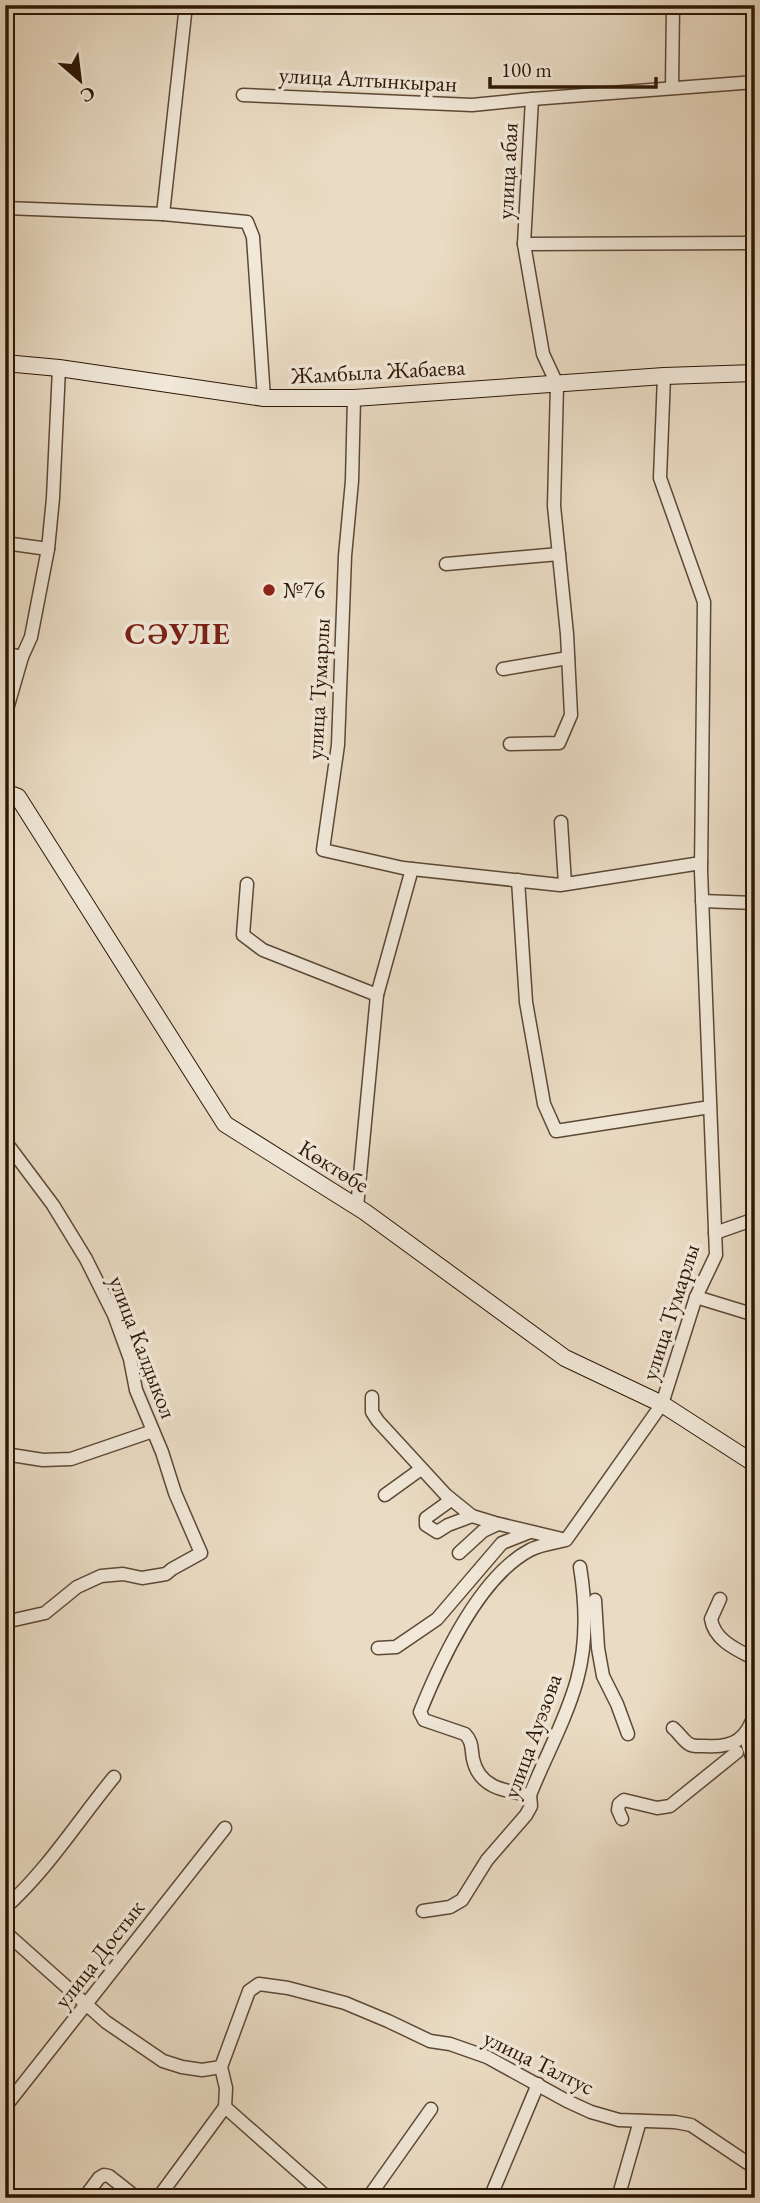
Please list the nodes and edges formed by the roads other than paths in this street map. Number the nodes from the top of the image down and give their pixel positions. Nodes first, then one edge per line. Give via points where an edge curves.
1 (186, 5) edge
2 (673, 5) edge
3 (755, 82) edge
4 (672, 88) junction
5 (243, 95) dead end
6 (533, 99) junction
7 (5, 208) edge
8 (163, 214) junction
9 (748, 243) dead end
10 (524, 244) junction
11 (5, 363) edge
12 (59, 368) junction
13 (755, 373) edge
14 (664, 376) junction
15 (557, 384) junction
16 (264, 398) junction
17 (354, 398) junction
18 (5, 543) edge
19 (48, 548) junction
20 (559, 554) junction
21 (446, 564) dead end
22 (5, 653) edge
23 (22, 657) junction
24 (568, 658) junction
25 (503, 669) dead end
26 (5, 716) edge
27 (510, 744) dead end
28 (5, 792) edge
29 (561, 822) dead end
30 (701, 863) junction
31 (412, 869) junction
32 (518, 880) junction
33 (247, 884) dead end
34 (565, 884) junction
35 (702, 901) junction
36 (755, 903) edge
37 (377, 995) junction
38 (710, 1107) junction
39 (5, 1141) edge
40 (356, 1207) junction
41 (755, 1219) edge
42 (716, 1233) junction
43 (696, 1297) junction
44 (755, 1315) edge
45 (372, 1397) dead end
46 (662, 1404) junction
47 (153, 1432) junction
48 (5, 1454) edge
49 (755, 1464) edge
50 (421, 1469) junction
51 (384, 1495) dead end
52 (451, 1500) junction
53 (472, 1516) junction
54 (498, 1524) junction
55 (530, 1532) junction
56 (566, 1540) junction
57 (459, 1553) dead end
58 (580, 1567) dead end
59 (720, 1599) dead end
60 (595, 1600) dead end
61 (5, 1622) edge
62 (378, 1648) dead end
63 (755, 1659) edge
64 (753, 1718) edge
65 (673, 1728) dead end
66 (628, 1734) dead end
67 (737, 1752) dead end
68 (755, 1766) edge
69 (114, 1777) dead end
70 (530, 1796) junction
71 (622, 1819) dead end
72 (225, 1828) dead end
73 (5, 1908) edge
74 (423, 1911) dead end
75 (5, 1933) edge
76 (86, 2004) junction
77 (220, 2067) junction
78 (538, 2084) junction
79 (5, 2107) edge
80 (225, 2107) junction
81 (432, 2109) dead end
82 (640, 2121) junction
83 (755, 2168) edge
84 (84, 2198) edge
85 (136, 2198) edge
86 (158, 2198) edge
87 (328, 2198) edge
88 (368, 2198) edge
89 (490, 2198) edge
90 (618, 2198) edge

1 - 8 street
2 - 4 street
3 - 4 street, улица абая
4 - 6 street, улица абая
5 - 6 street, улица Алтынкыран via 472,105
6 - 10 street, улица абая
7 - 8 street
8 - 16 street via 247,222 253,237
9 - 10 street, улица абая
10 - 15 street via 544,354
11 - 12 street, Жамбыла Жабаева
12 - 16 street, Жамбыла Жабаева
12 - 19 street
13 - 14 street, Жамбыла Жабаева
14 - 15 street, Жамбыла Жабаева
14 - 30 street, улица Тумарлы via 660,478 704,602
15 - 17 street, Жамбыла Жабаева
15 - 20 street via 554,506
16 - 17 street, Жамбыла Жабаева
17 - 31 street, улица Тумарлы via 338,745 323,850
18 - 19 street
19 - 23 street via 31,637
20 - 21 street
20 - 24 street
22 - 23 street
23 - 26 street
24 - 25 street
24 - 27 street via 570,715 559,743
28 - 40 street, Көктөбе via 18,797 225,1124
29 - 34 street
30 - 34 street, улица Тумарлы
30 - 35 street, улица Тумарлы
31 - 32 street, улица Тумарлы
31 - 37 street
32 - 34 street, улица Тумарлы
32 - 38 street via 526,1002 544,1104 556,1131
33 - 37 street via 243,935 263,950
35 - 36 street
35 - 38 street, улица Тумарлы
37 - 40 street
38 - 42 street, улица Тумарлы
39 - 47 street, улица Калдыкол via 86,1259 114,1315
40 - 46 street, Көктөбе via 565,1358
41 - 42 street
42 - 43 street, улица Тумарлы via 716,1255
43 - 44 street
43 - 46 street, улица Тумарлы
45 - 50 street via 372,1412 378,1422
46 - 49 street, Көктөбе
46 - 56 street, улица Тумарлы
47 - 48 street via 71,1459
47 - 61 street, улица Калдыкол via 201,1553 166,1574 101,1576 77,1587 45,1613
50 - 51 street
50 - 52 street
52 - 53 street
52 - 53 street via 426,1518 430,1529 437,1532
53 - 54 street
54 - 55 street
54 - 57 street
55 - 56 street
55 - 62 street via 502,1543 429,1624 396,1647
56 - 70 street via 533,1548 497,1575 453,1640 421,1712 424,1720 465,1734 472,1745 475,1769 485,1782
58 - 70 street, улица Ауэзова via 584,1622 580,1667
59 - 63 street via 710,1619 715,1632
60 - 66 street via 603,1676
64 - 65 street via 738,1740 719,1748 689,1744
64 - 68 street via 748,1745
67 - 71 street via 670,1806 657,1808 624,1800 618,1811
69 - 73 street via 57,1853
70 - 74 street, улица Ауэзова via 526,1815 487,1860 462,1900
72 - 76 street, улица Достык
75 - 76 street
76 - 77 street via 163,2061 202,2070
76 - 79 street, улица Достык
77 - 78 street, улица Талтус via 249,1991 259,1984 345,2003 430,2041 487,2057
77 - 80 street
78 - 82 street, улица Талтус via 592,2112
78 - 89 street
80 - 86 street
80 - 87 street
81 - 88 street
82 - 83 street, улица Талтус via 691,2125
82 - 90 street
84 - 85 street via 104,2175

